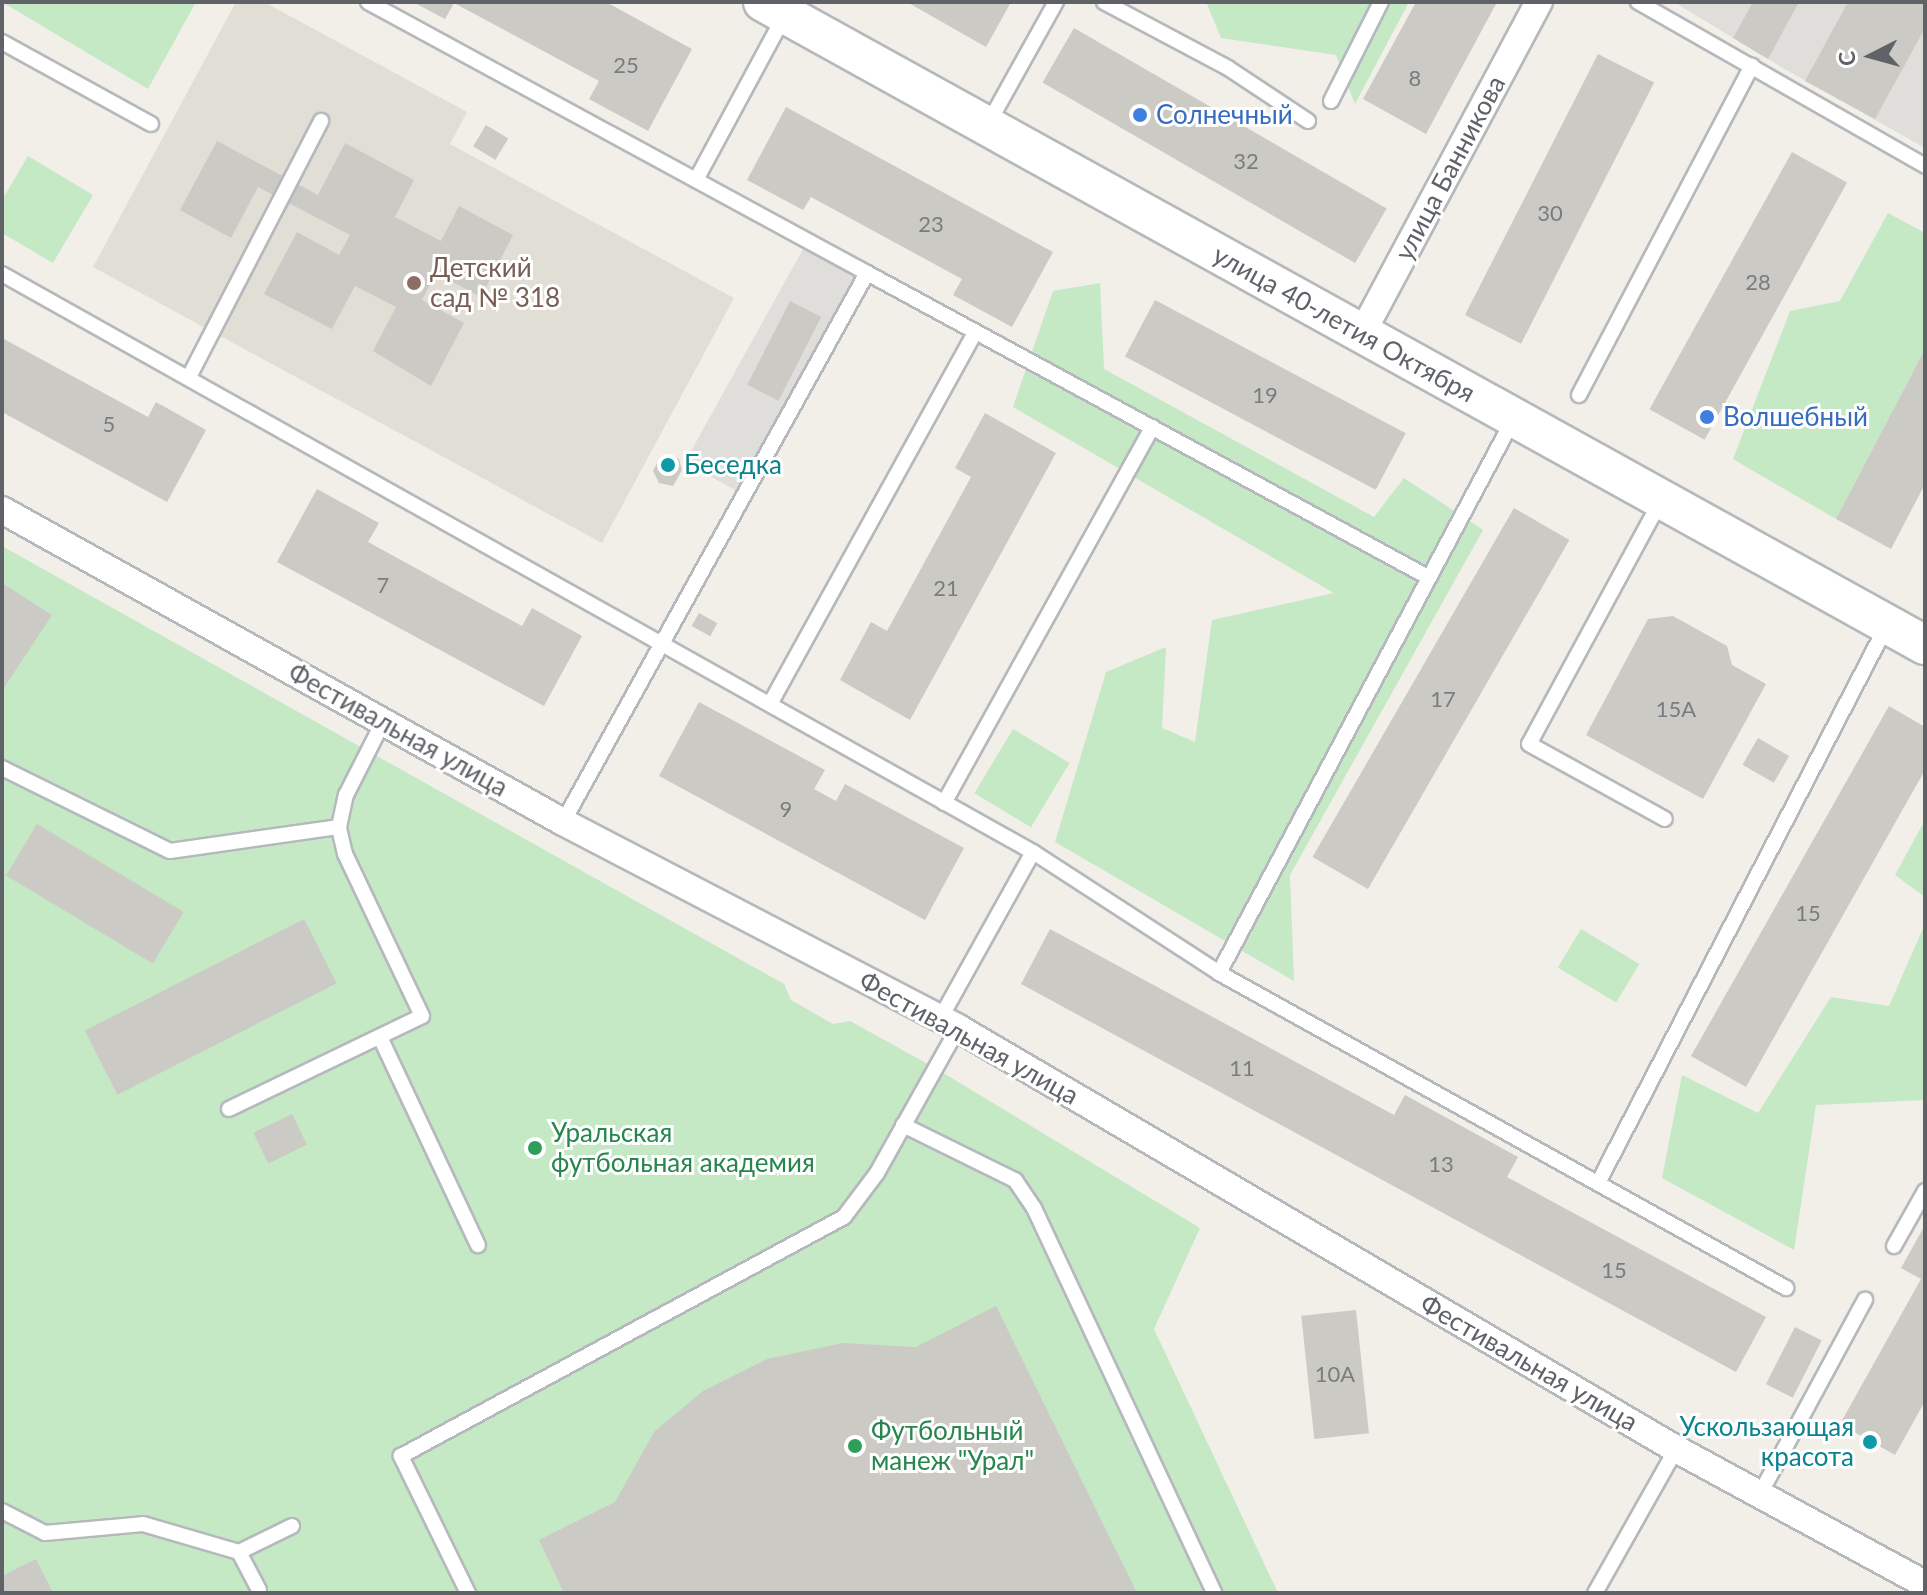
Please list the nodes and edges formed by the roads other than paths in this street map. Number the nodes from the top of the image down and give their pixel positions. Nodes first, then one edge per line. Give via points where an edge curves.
1 (368, 2) edge
2 (1056, 2) edge
3 (1104, 2) edge
4 (1381, 2) edge
5 (1539, 2) edge
6 (1638, 2) edge
7 (774, 8) edge
8 (2, 42) edge
9 (1752, 66) junction
10 (1331, 101) dead end
11 (321, 121) dead end
12 (1308, 121) dead end
13 (151, 124) dead end
14 (987, 126) junction
15 (1925, 166) edge
16 (696, 180) junction
17 (867, 273) junction
18 (2, 274) edge
19 (975, 332) junction
20 (1361, 335) junction
21 (190, 375) junction
22 (1579, 395) dead end
23 (1515, 417) junction
24 (1152, 427) junction
25 (1662, 498) junction
26 (2, 510) edge
27 (1426, 576) junction
28 (1888, 624) junction
29 (659, 641) junction
30 (1925, 645) edge
31 (770, 704) junction
32 (383, 722) junction
33 (2, 768) edge
34 (944, 803) junction
35 (1665, 819) dead end
36 (563, 822) junction
37 (339, 827) junction
38 (1033, 852) junction
39 (1219, 973) junction
40 (949, 1024) junction
41 (380, 1037) junction
42 (229, 1109) dead end
43 (903, 1125) junction
44 (1599, 1181) junction
45 (1925, 1191) edge
46 (478, 1245) dead end
47 (1894, 1246) dead end
48 (1786, 1288) dead end
49 (1865, 1300) dead end
50 (1676, 1449) junction
51 (1760, 1494) junction
52 (2, 1511) edge
53 (292, 1526) dead end
54 (239, 1552) junction
55 (1925, 1584) edge
56 (259, 1590) dead end
57 (468, 1593) edge
58 (1214, 1593) edge
59 (1595, 1593) edge

1 - 16 lane
2 - 14 lane
3 - 12 lane via 1228,68
4 - 10 lane
5 - 20 street, улица Банникова
6 - 9 lane
7 - 14 main road, улица 40-летия Октября
7 - 16 lane
8 - 13 lane
9 - 15 lane
9 - 22 lane
11 - 21 lane
14 - 20 main road, улица 40-летия Октября
16 - 17 lane
17 - 19 lane
17 - 29 lane
18 - 21 lane
19 - 24 lane
19 - 31 lane
20 - 23 main road, улица 40-летия Октября
21 - 29 lane
23 - 25 main road, улица 40-летия Октября
23 - 27 lane
24 - 27 lane
24 - 34 lane
25 - 28 main road, улица 40-летия Октября
25 - 35 lane via 1529,744
26 - 32 street, Фестивальная улица
27 - 39 lane
28 - 30 main road, улица 40-летия Октября
28 - 44 lane
29 - 31 lane
29 - 36 lane
31 - 34 lane
32 - 36 street, Фестивальная улица
32 - 37 lane via 346,795
33 - 37 lane via 170,851
34 - 38 lane
36 - 40 street, Фестивальная улица
37 - 41 lane via 345,854 422,1016
38 - 39 lane
38 - 40 lane
39 - 44 lane
40 - 43 lane
40 - 50 street, Фестивальная улица
41 - 42 lane
41 - 46 lane
43 - 57 lane via 877,1173 844,1217 401,1456
43 - 58 lane via 1015,1180 1034,1208
44 - 48 lane
45 - 47 lane
49 - 51 lane
50 - 51 street, Фестивальная улица
50 - 59 lane
51 - 55 street, Фестивальная улица
52 - 54 lane via 45,1533 143,1524
53 - 54 lane
54 - 56 lane

